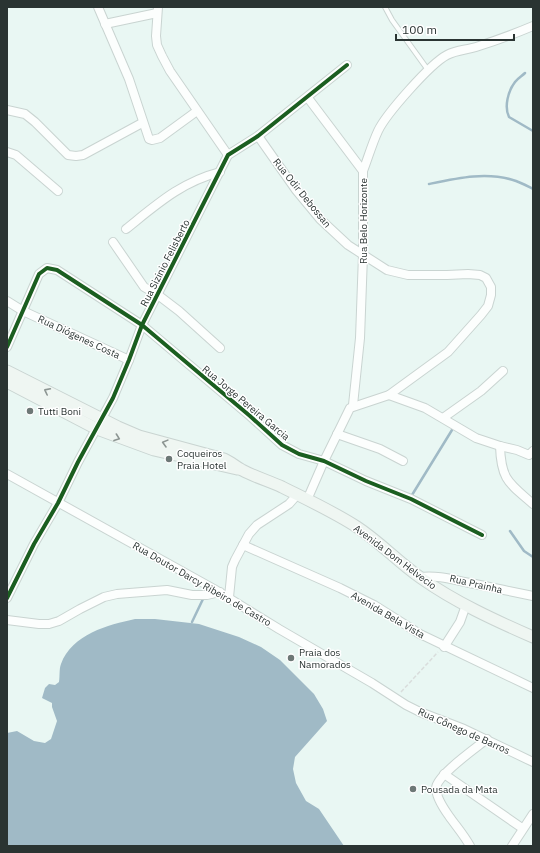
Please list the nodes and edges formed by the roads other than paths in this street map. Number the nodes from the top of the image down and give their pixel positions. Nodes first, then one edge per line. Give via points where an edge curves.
1 (98, 7) edge
2 (385, 7) edge
3 (158, 10) edge
4 (105, 24) junction
5 (533, 26) edge
6 (347, 65) dead end
7 (428, 70) junction
8 (308, 98) junction
9 (7, 110) edge
10 (197, 111) junction
11 (142, 123) junction
12 (258, 136) junction
13 (7, 152) edge
14 (228, 155) junction
15 (363, 171) junction
16 (220, 172) junction
17 (58, 191) dead end
18 (126, 230) dead end
19 (112, 242) dead end
20 (363, 255) junction
21 (158, 295) junction
22 (7, 301) edge
23 (23, 311) junction
24 (142, 325) junction
25 (7, 347) edge
26 (220, 348) dead end
27 (129, 360) junction
28 (503, 371) dead end
29 (7, 372) edge
30 (7, 382) edge
31 (389, 395) junction
32 (353, 406) junction
33 (443, 418) junction
34 (102, 419) junction
35 (97, 430) junction
36 (337, 434) junction
37 (500, 446) junction
38 (532, 456) edge
39 (403, 461) dead end
40 (324, 462) junction
41 (241, 470) junction
42 (7, 474) edge
43 (297, 495) junction
44 (307, 500) junction
45 (58, 503) junction
46 (533, 504) edge
47 (482, 536) dead end
48 (243, 545) junction
49 (419, 577) junction
50 (220, 592) junction
51 (533, 596) edge
52 (7, 598) edge
53 (229, 598) junction
54 (466, 605) junction
55 (7, 620) edge
56 (530, 636) edge
57 (444, 647) junction
58 (533, 688) edge
59 (396, 698) joint
60 (487, 739) junction
61 (533, 762) edge
62 (444, 774) junction
63 (533, 814) edge
64 (522, 828) junction
65 (470, 846) edge
66 (512, 846) edge

1 - 4 street
2 - 7 lane
3 - 4 street
3 - 10 street via 157,44 170,71
4 - 11 street via 129,79
5 - 7 street via 513,35 445,56
6 - 8 street
7 - 15 street via 387,115 378,130
8 - 12 street
8 - 15 street, Rua Belo Horizonte
9 - 11 street via 25,114 62,150 72,156 83,155
10 - 11 street via 154,140 149,139
10 - 14 street
12 - 14 street
12 - 20 street, Rua Odir Debossan via 320,219 348,246
13 - 17 street via 16,154
14 - 16 street, Rua Sizinio Felisberto
15 - 20 street, Rua Belo Horizonte
16 - 18 street via 203,176 166,197
16 - 21 street, Rua Sizinio Felisberto
19 - 21 street via 144,286
20 - 31 street, Rua Odir Debossan via 387,270 408,275 468,274 486,278 491,287 488,306 448,352
20 - 32 street, Rua Belo Horizonte via 360,338
21 - 24 street, Rua Sizinio Felisberto
21 - 26 street
22 - 23 street, Rua Diógenes Costa
23 - 24 street, Rua Jorge Pereira Garcia via 39,274 47,268 52,268
23 - 25 street
23 - 27 street, Rua Diógenes Costa
24 - 27 street, Rua Sizinio Felisberto
24 - 40 street, Rua Jorge Pereira Garcia via 282,445
27 - 34 street, Rua Sizinio Felisberto
28 - 33 street via 482,391
34 -> 29 street
30 - 35 street
31 - 32 street
31 - 33 street via 425,408
32 - 36 street via 347,411
33 - 37 street via 476,438
34 - 35 street, Rua Sizinio Felisberto
41 -> 34 street via 224,459 139,436
35 -> 41 street via 154,450
35 - 45 street, Rua Sizinio Felisberto
36 - 39 street via 380,449
36 - 40 street
37 - 38 street
37 - 46 street via 501,465 506,477
40 - 44 street
40 - 47 street, Rua Jorge Pereira Garcia via 411,499
41 - 43 street, Avenida Dom Helvecio
42 - 45 street, Rua Doutor Darcy Ribeiro de Castro
43 - 44 street, Avenida Dom Helvecio
43 - 48 street via 284,508 257,525
44 - 49 street, Avenida Dom Helvecio via 377,541
45 - 50 street, Rua Doutor Darcy Ribeiro de Castro
45 - 52 street, Rua Sizinio Felisberto
48 - 53 street via 232,567
48 - 57 street, Avenida Bela Vista via 374,605
49 - 51 street, Rua Prainha via 447,577
49 - 54 street, Avenida Dom Helvecio
50 - 53 street, Rua Doutor Darcy Ribeiro de Castro
50 - 55 street via 192,595 167,590 117,594 104,597 59,621 48,624
53 - 59 street, Rua Doutor Darcy Ribeiro de Castro
54 - 56 street, Avenida Dom Helvecio
54 - 57 street via 460,622
57 - 58 street, Avenida Bela Vista
59 - 60 street, Rua Cônego de Barros via 420,712
60 - 61 street, Rua Cônego de Barros
60 - 62 street
62 - 64 street
62 - 65 street via 438,782 437,792 448,815
63 - 64 street
64 - 66 street

